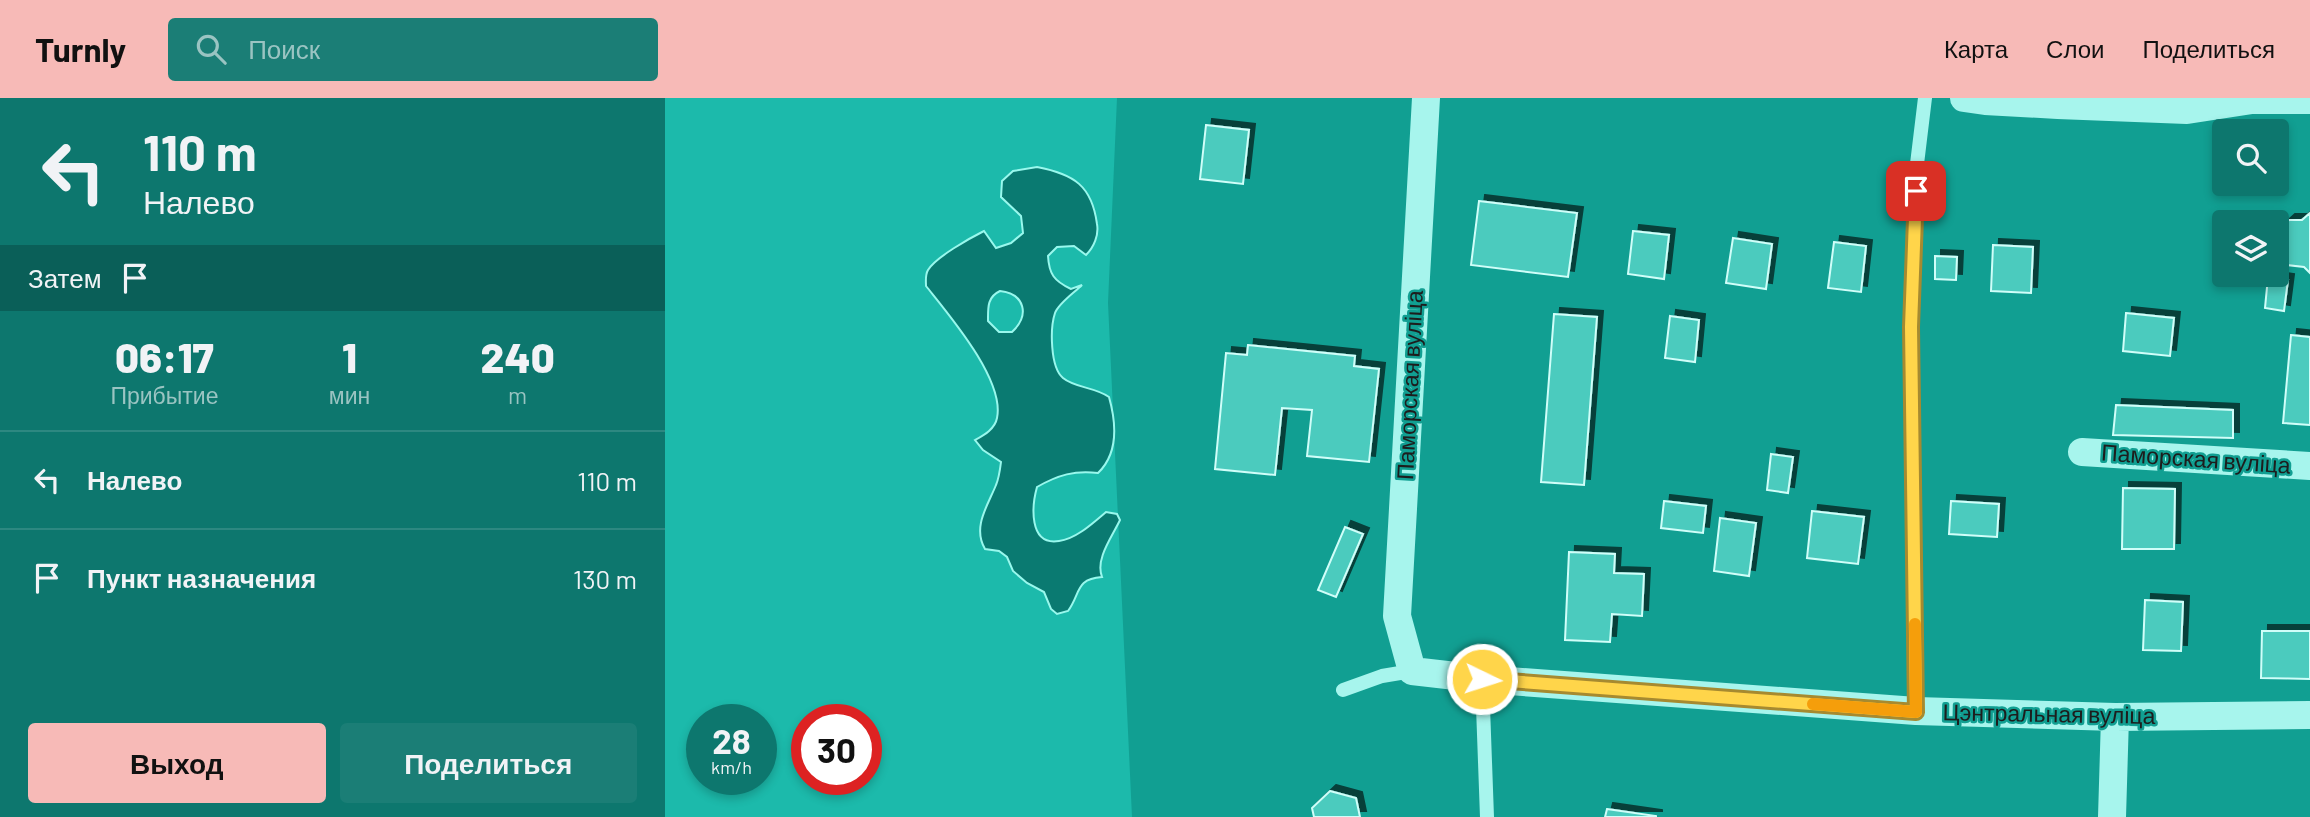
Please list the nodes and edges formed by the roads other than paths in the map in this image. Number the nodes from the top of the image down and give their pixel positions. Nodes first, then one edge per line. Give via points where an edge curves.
1 (1426, 98) edge
2 (1925, 98) edge
3 (1964, 98) edge
4 (2310, 100) edge
5 (2082, 452) dead end
6 (2310, 466) edge
7 (1412, 671) junction
8 (1482, 679) junction
9 (1343, 690) dead end
10 (1916, 712) junction
11 (2310, 715) edge
12 (2115, 717) junction
13 (1487, 817) edge
14 (2112, 817) edge

1 - 7 street, Паморская вуліца via 1397,616
2 - 10 lane via 1917,164 1911,327
3 - 4 street via 2187,110 2252,100
5 - 6 street, Паморская вуліца
7 - 8 street, Цэнтральная вуліца
7 - 9 lane
8 - 10 street, Цэнтральная вуліца
8 - 13 lane
10 - 12 street, Цэнтральная вуліца
11 - 12 street, Цэнтральная вуліца
12 - 14 street

